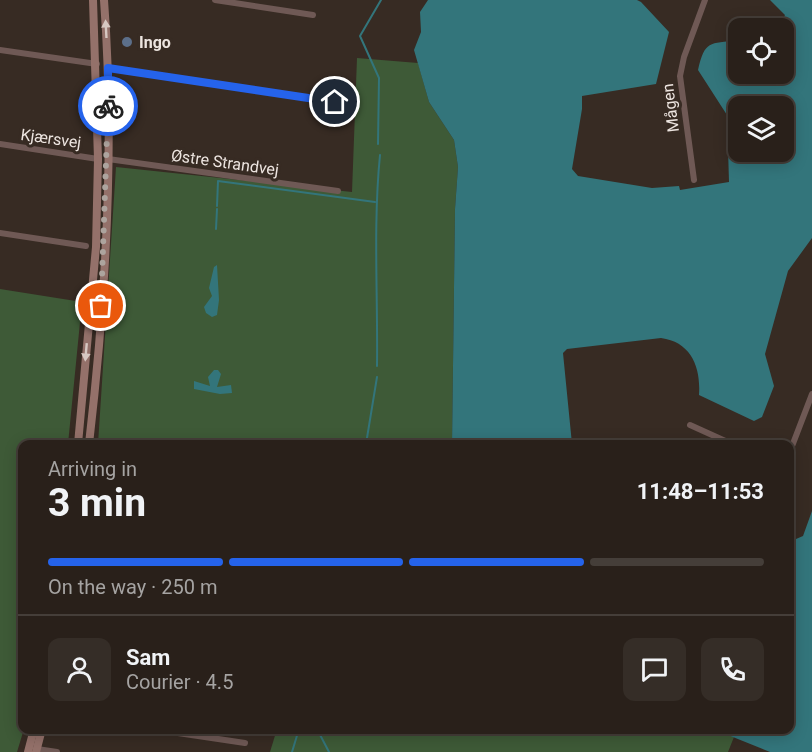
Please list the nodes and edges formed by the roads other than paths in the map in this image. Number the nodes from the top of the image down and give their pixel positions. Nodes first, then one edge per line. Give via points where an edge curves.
1 (93, 0) edge
2 (104, 0) edge
3 (215, 0) edge
4 (705, 0) edge
5 (313, 15) dead end
6 (0, 50) edge
7 (97, 64) junction
8 (108, 68) junction
9 (335, 102) dead end
10 (0, 144) edge
11 (103, 159) junction
12 (694, 180) dead end
13 (338, 191) dead end
14 (0, 233) edge
15 (86, 246) dead end
16 (812, 394) edge
17 (690, 424) dead end
18 (78, 440) edge
19 (89, 440) edge
20 (724, 440) edge
21 (794, 441) edge
22 (33, 734) edge
23 (41, 734) edge
24 (185, 734) edge
25 (245, 743) dead end
26 (37, 750) edge
27 (28, 752) edge
28 (57, 752) edge

1 - 7 main road
8 -> 2 main road
3 - 5 street
4 - 12 street, Mågen via 680,76
6 - 7 street
7 - 11 main road
8 - 9 street
8 - 11 main road
10 - 11 street, Kjærsvej
11 - 13 street, Østre Strandvej
11 -> 18 main road
11 - 19 main road via 100,328
14 - 15 street
16 - 21 street
17 - 20 street
22 - 27 main road
23 - 26 main road
24 - 25 street
26 - 28 street

